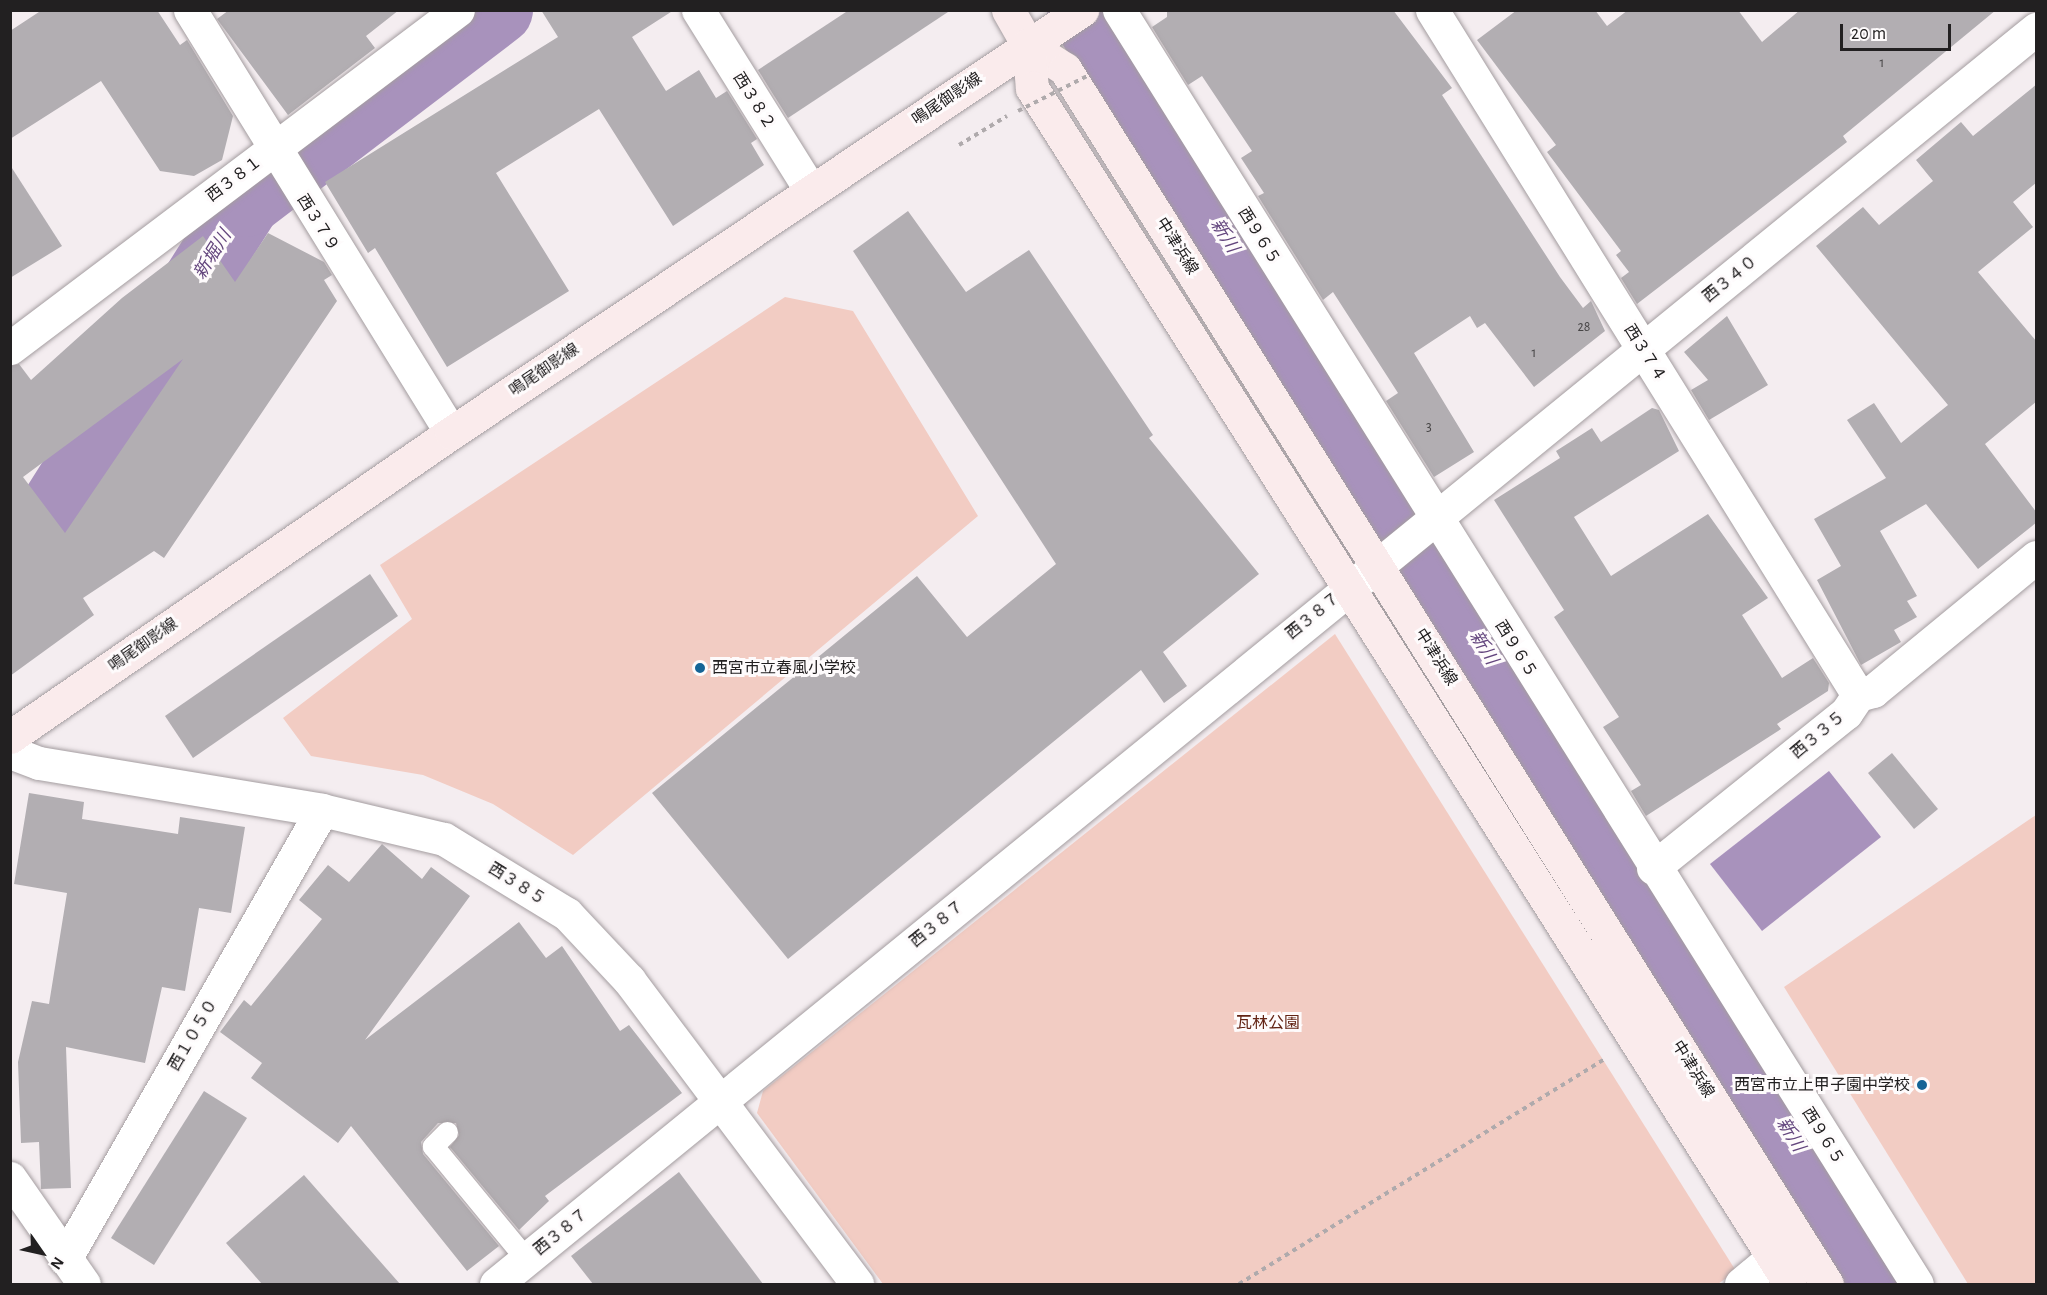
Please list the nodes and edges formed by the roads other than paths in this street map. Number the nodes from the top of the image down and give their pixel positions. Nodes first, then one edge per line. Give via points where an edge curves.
1 (189, 10) edge
2 (458, 10) edge
3 (698, 10) edge
4 (1008, 10) edge
5 (1119, 10) edge
6 (1432, 10) edge
7 (1073, 16) edge
8 (2037, 29) edge
9 (1028, 45) junction
10 (284, 169) junction
11 (811, 191) junction
12 (10, 348) edge
13 (1643, 350) junction
14 (451, 432) junction
15 (1430, 525) junction
16 (2037, 557) edge
17 (1385, 558) junction
18 (1351, 585) junction
19 (1858, 695) junction
20 (10, 737) edge
21 (10, 752) edge
22 (322, 810) junction
23 (1653, 868) junction
24 (721, 1101) junction
25 (447, 1132) dead end
26 (10, 1178) edge
27 (526, 1260) junction
28 (1787, 1260) edge
29 (74, 1272) edge
30 (496, 1284) edge
31 (857, 1284) edge
32 (1741, 1284) edge
33 (1827, 1284) edge
34 (1917, 1284) edge

1 - 10 street, 西３７９
2 - 10 street, 西３８１
3 - 11 street, 西３８２
4 - 9 street, 中津浜線
5 - 15 street, 西９６５
6 - 13 street, 西３７４
7 - 9 street, 鳴尾御影線
8 - 13 street, 西３４０
9 - 11 street, 鳴尾御影線
9 - 17 street, 中津浜線 via 1065,69
9 - 18 street, 中津浜線 via 1032,88
10 - 12 street, 西３８１
10 - 14 street, 西３７９
11 - 14 street, 鳴尾御影線
13 - 15 street, 西３４０
13 - 19 street, 西３７４
14 - 20 street, 鳴尾御影線
15 - 17 street, 西３８７
15 - 23 street, 西９６５
16 - 19 street, 西３３５ via 1873,691
17 - 18 street, 西３８７
17 - 28 street, 中津浜線
18 - 24 street, 西３８７
18 - 28 street, 中津浜線
19 - 23 street, 西３３５ via 1846,713
21 - 22 street, 西３８５ via 39,763
22 - 24 street, 西３８５ via 444,839 567,914 629,980
22 - 29 street, 西１０５０
23 - 34 street, 西９６５
24 - 27 street, 西３８７
24 - 31 street, 西３８５
25 - 27 lane via 433,1146
26 - 29 street
27 - 30 street, 西３８７
28 - 32 street
28 - 33 street, 中津浜線

